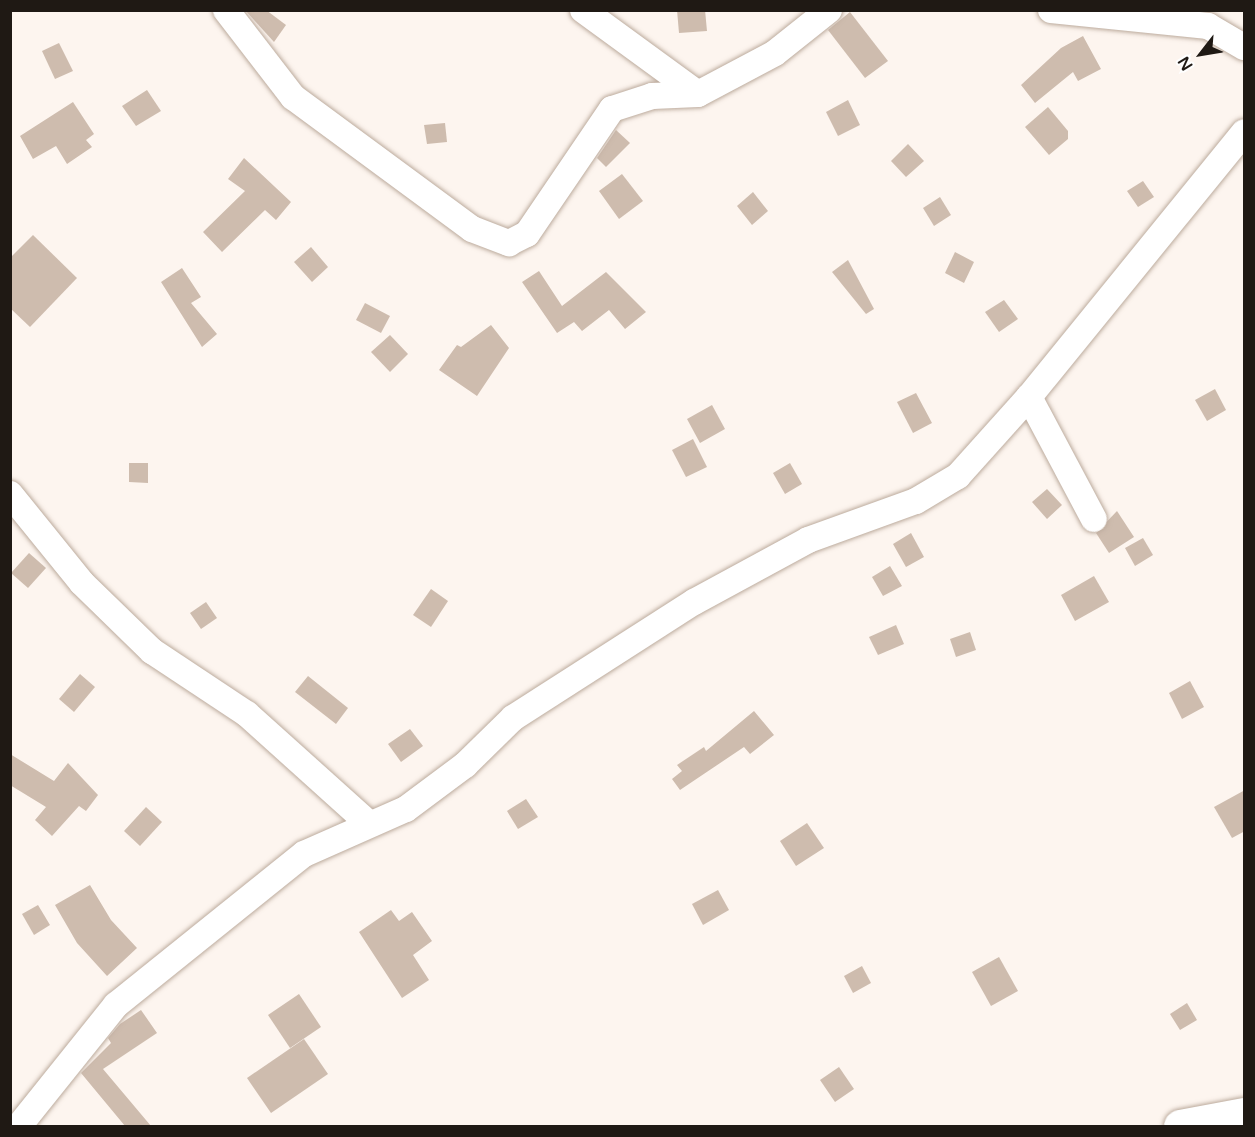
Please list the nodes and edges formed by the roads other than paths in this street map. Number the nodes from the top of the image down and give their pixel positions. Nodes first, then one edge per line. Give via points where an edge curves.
1 (226, 10) edge
2 (583, 10) edge
3 (829, 10) edge
4 (1051, 10) edge
5 (1245, 47) edge
6 (698, 94) junction
7 (1245, 132) edge
8 (1029, 397) junction
9 (10, 494) edge
10 (1094, 519) dead end
11 (368, 823) junction
12 (1245, 1114) edge
13 (19, 1126) edge
14 (1180, 1126) edge

1 - 6 street via 293,97 496,242 527,234 612,109 652,96
2 - 6 street
3 - 6 street via 775,53
4 - 5 street via 1208,26
7 - 8 street
8 - 10 street
8 - 11 street via 957,476 916,501 808,540 694,602 513,718 465,765 406,809
9 - 11 street via 82,583 152,651 248,714
11 - 13 street via 304,854 157,969 89,1035
12 - 14 street

